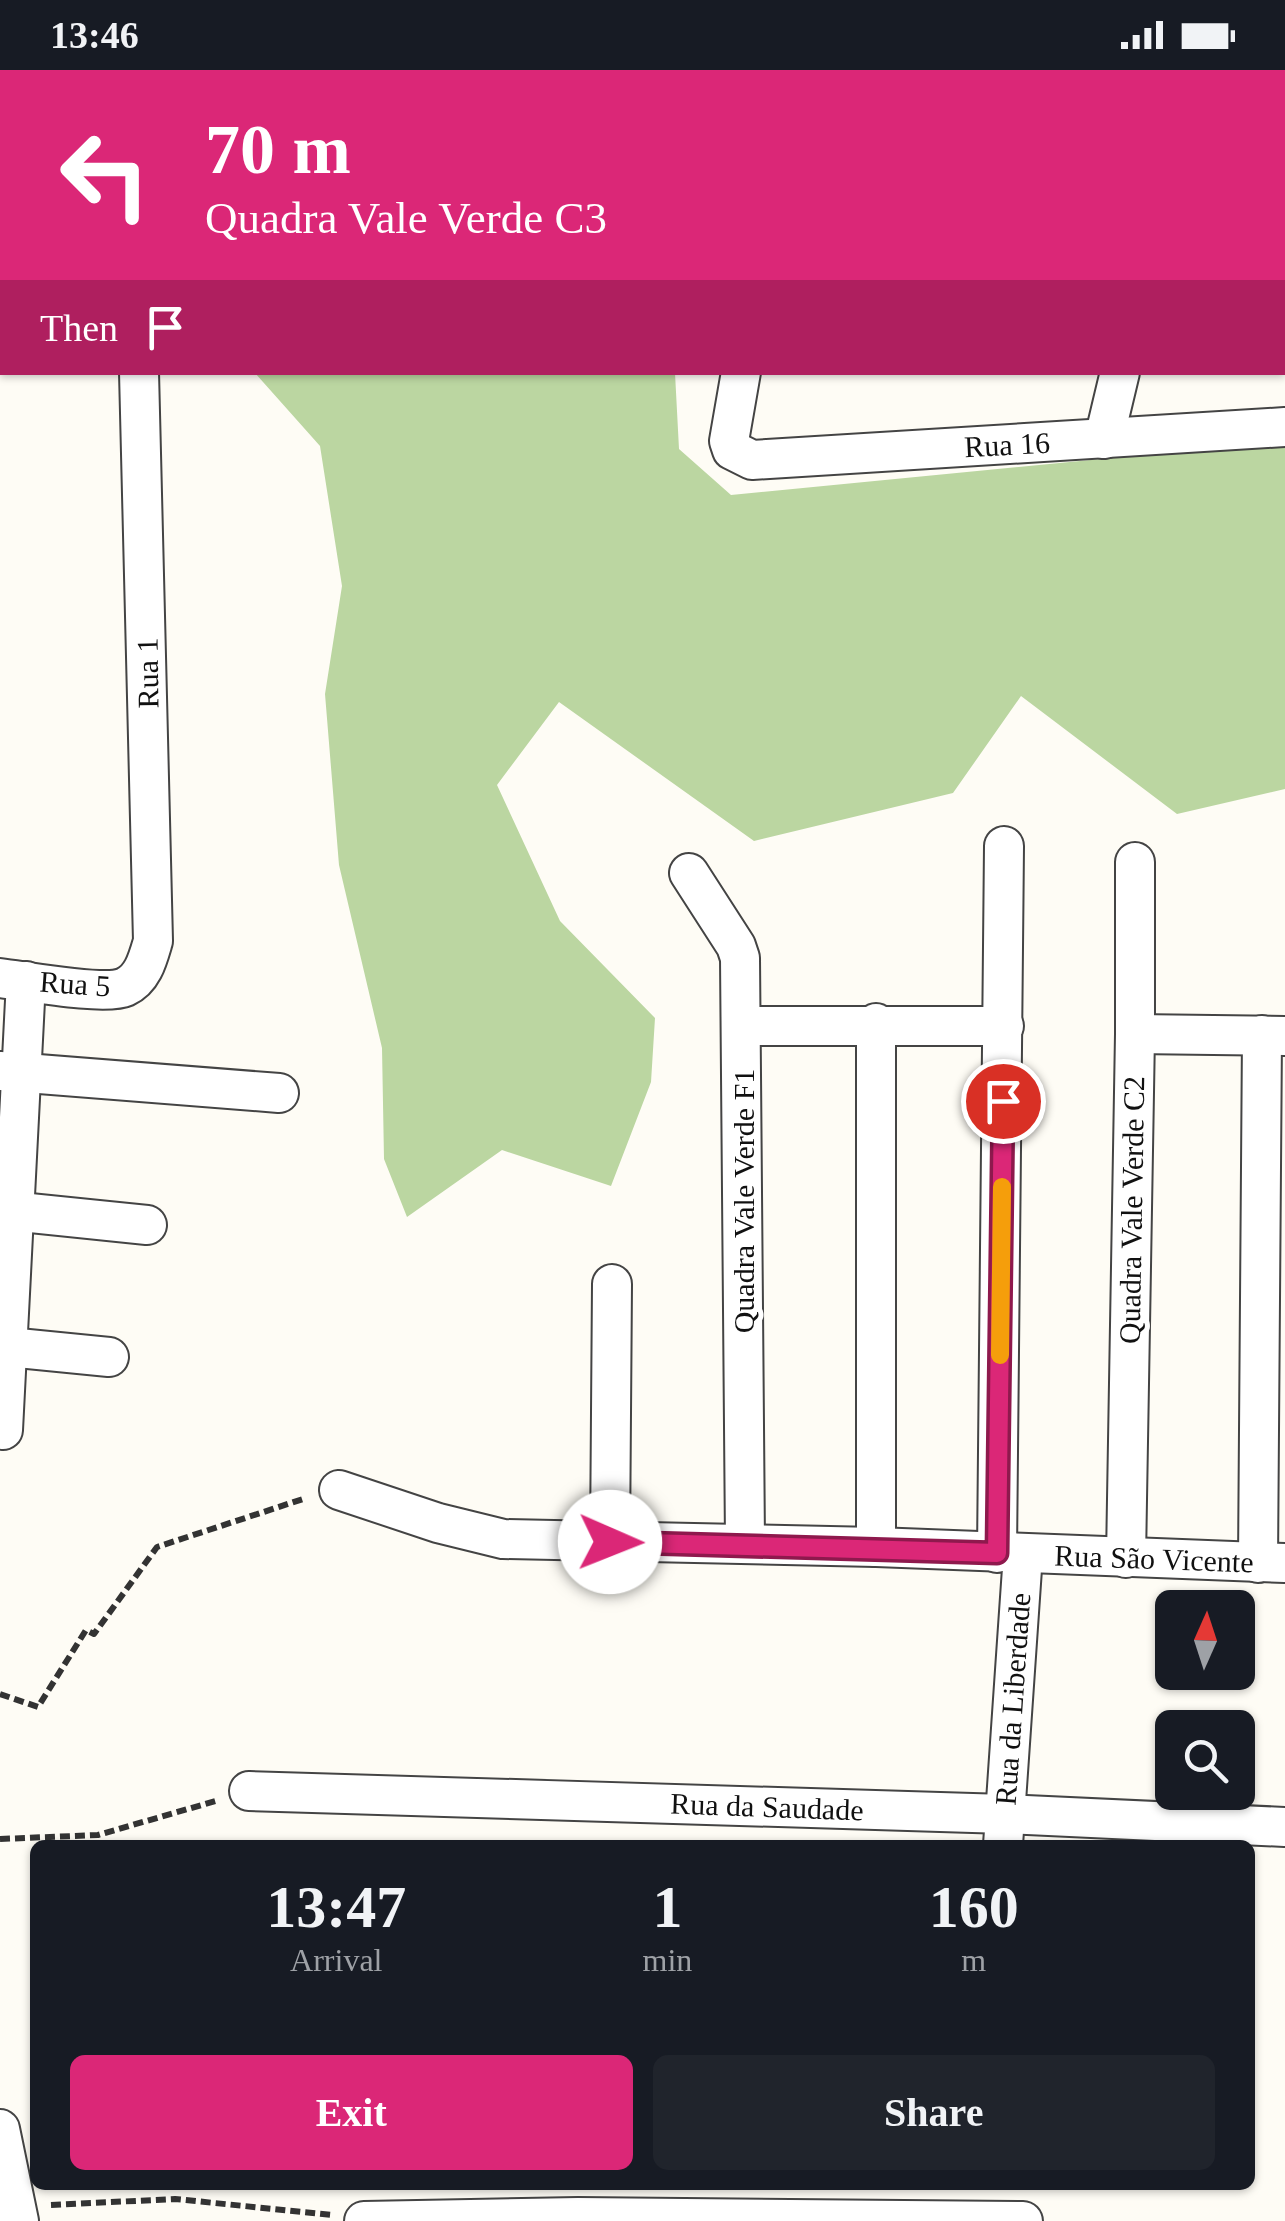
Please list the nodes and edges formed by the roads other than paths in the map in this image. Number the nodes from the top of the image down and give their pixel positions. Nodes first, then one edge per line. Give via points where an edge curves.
1 (139, 375) edge
2 (740, 375) edge
3 (1119, 375) edge
4 (1285, 428) edge
5 (1104, 439) junction
6 (1004, 846) dead end
7 (1135, 862) dead end
8 (688, 873) dead end
9 (143, 971) joint
10 (13, 979) edge
11 (876, 1023) junction
12 (743, 1026) junction
13 (1004, 1026) junction
14 (1135, 1034) junction
15 (1274, 1036) edge
16 (10, 1072) edge
17 (279, 1093) dead end
18 (7, 1211) edge
19 (147, 1225) dead end
20 (612, 1284) dead end
21 (8, 1346) junction
22 (108, 1356) dead end
23 (4, 1430) dead end
24 (339, 1490) road end
25 (610, 1542) junction
26 (746, 1543) junction
27 (876, 1547) junction
28 (1010, 1553) junction
29 (1126, 1558) junction
30 (1272, 1563) edge
31 (249, 1791) road end
32 (1285, 1827) edge
33 (1004, 1830) edge
34 (0, 2130) edge
35 (986, 2190) edge
36 (18, 2214) edge
37 (578, 2219) edge
38 (364, 2220) edge
39 (983, 2221) edge
40 (1022, 2221) edge

1 - 9 street, Rua 1 via 153,942
2 - 5 street, Rua 16 via 732,450 752,460
3 - 5 street
4 - 5 street, Rua 16
6 - 13 street, Rua da Liberdade
7 - 14 street, Quadra Vale Verde C2
8 - 12 street, Quadra Vale Verde F1 via 736,946
9 - 10 street, Rua 5 via 125,988 97,990
10 - 16 street
11 - 12 street
11 - 13 street
11 - 27 street
12 - 26 street, Quadra Vale Verde F1
13 - 28 street, Rua da Liberdade
14 - 15 street
14 - 29 street, Quadra Vale Verde C2
15 - 30 street
16 - 17 street
16 - 18 street
18 - 19 street
18 - 21 street
20 - 25 street
21 - 22 street
21 - 23 street
24 - 25 street, Rua São Vicente via 503,1540
25 - 26 street, Rua São Vicente
26 - 27 street, Rua São Vicente
27 - 28 street, Rua São Vicente
28 - 29 street, Rua São Vicente
28 - 33 street, Rua da Liberdade
29 - 30 street, Rua São Vicente
31 - 33 street, Rua da Saudade
32 - 33 street, Rua da Saudade
34 - 36 street
35 - 39 street
37 - 38 street
37 - 39 street
39 - 40 street

